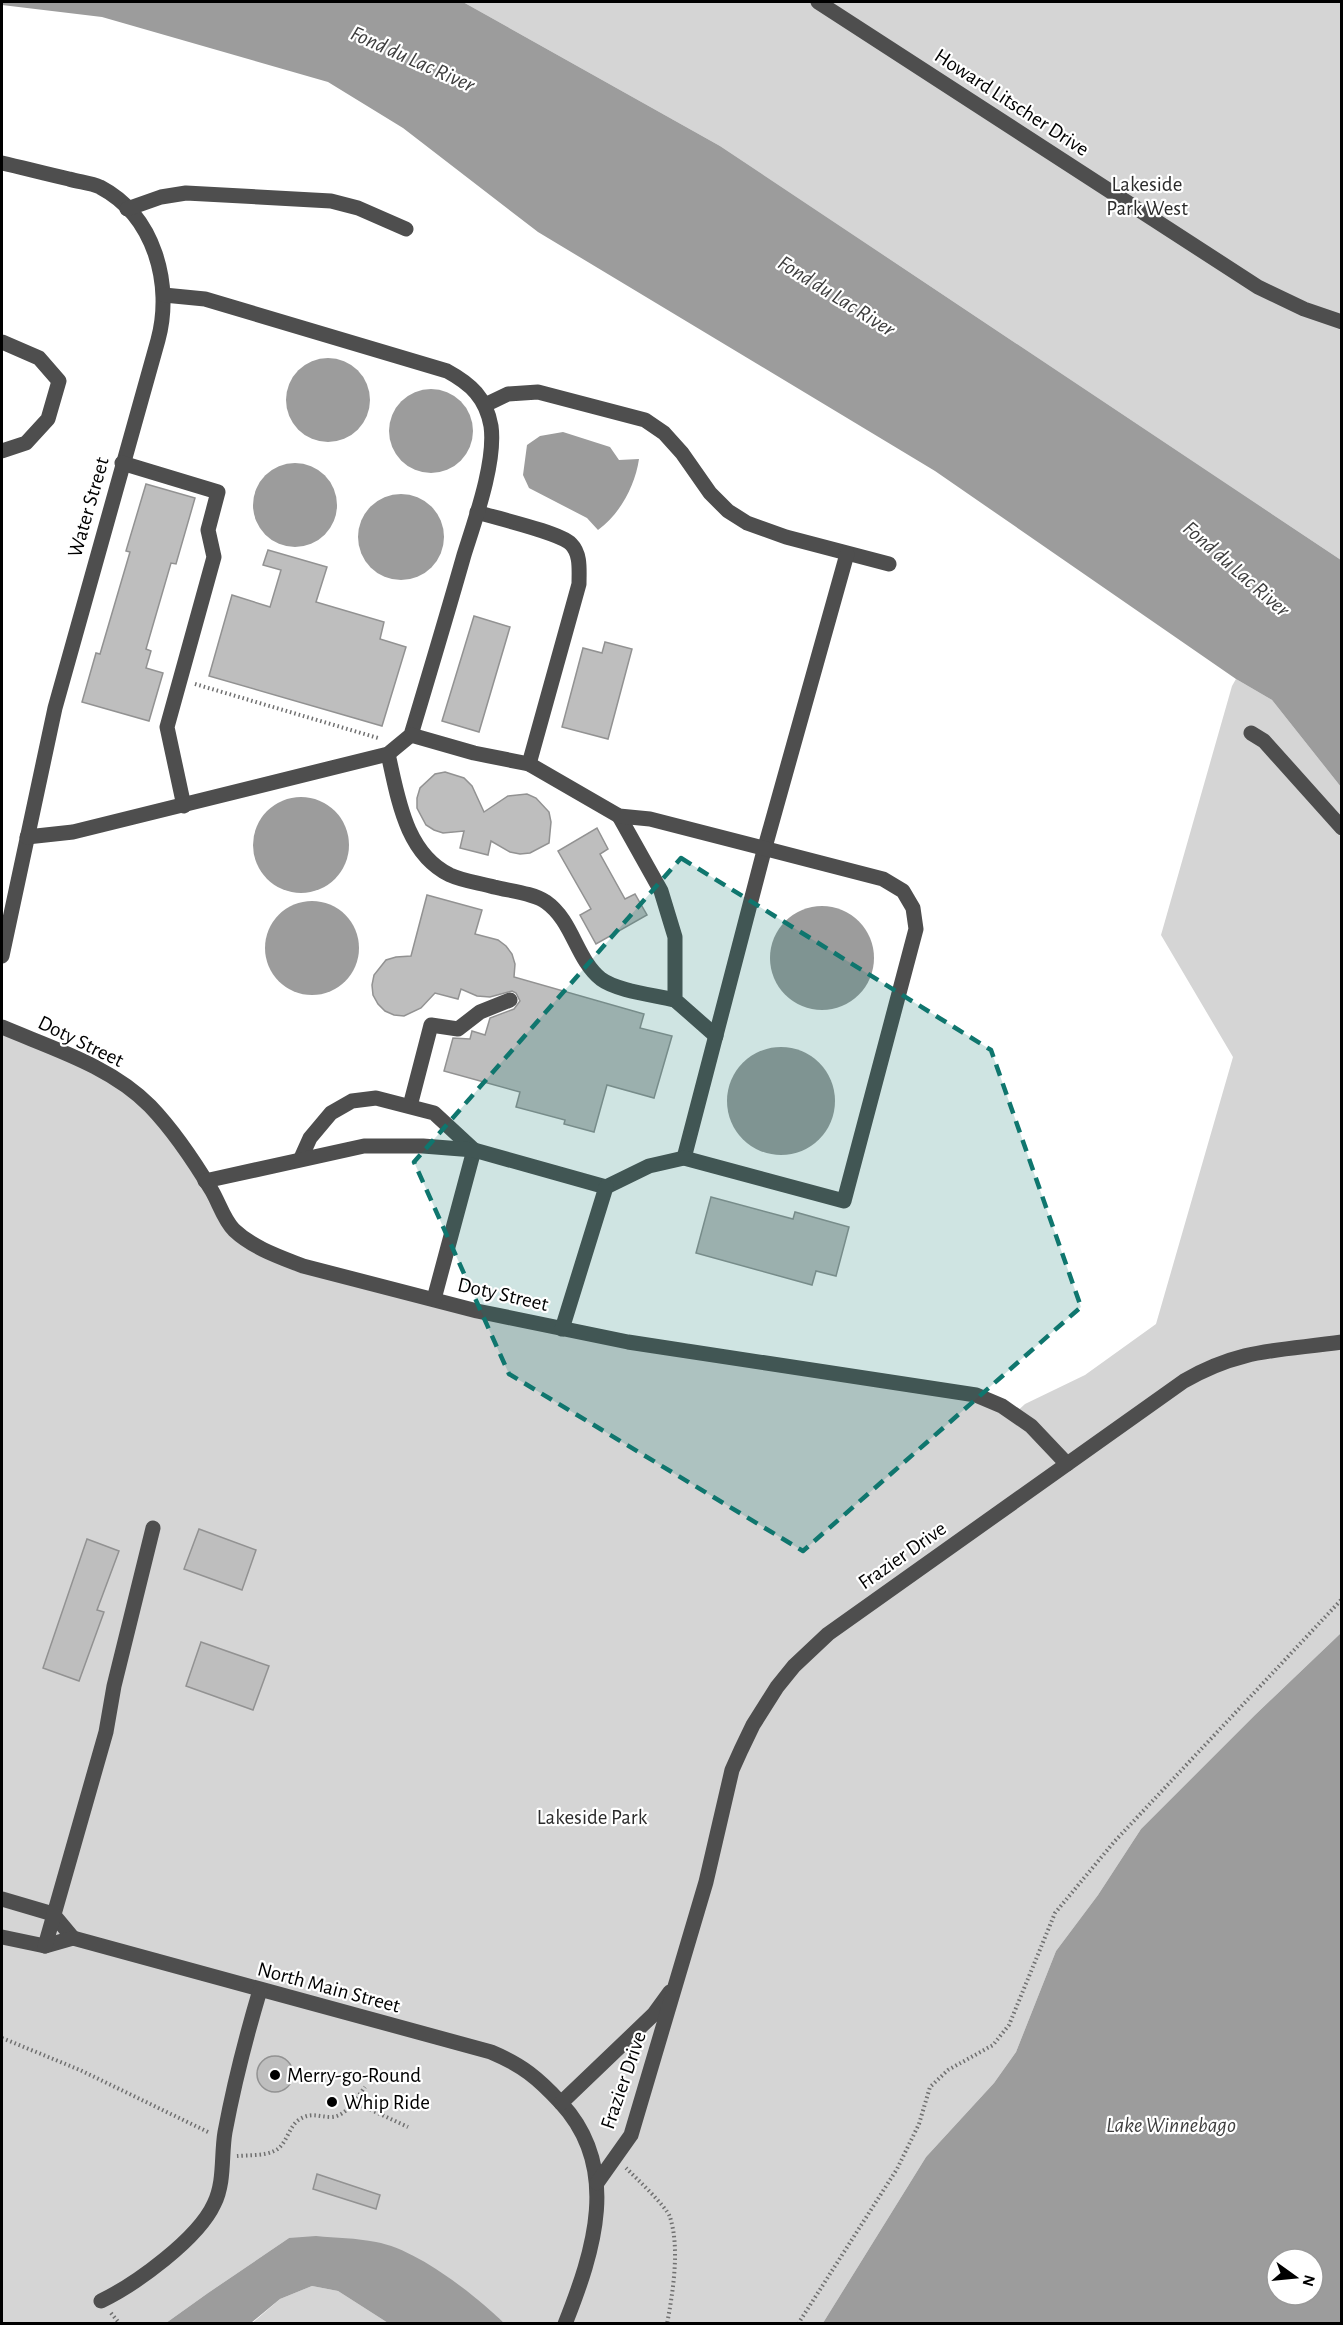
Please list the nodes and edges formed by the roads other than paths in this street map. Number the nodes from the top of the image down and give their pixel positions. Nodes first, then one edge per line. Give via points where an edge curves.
1 (818, 2) edge
2 (2, 163) edge
3 (127, 209) junction
4 (406, 229) dead end
5 (164, 295) junction
6 (1341, 322) edge
7 (2, 342) edge
8 (484, 405) junction
9 (2, 451) edge
10 (122, 463) junction
11 (477, 512) junction
12 (847, 554) junction
13 (889, 564) dead end
14 (1251, 733) dead end
15 (400, 744) junction
16 (529, 764) junction
17 (184, 806) junction
18 (619, 816) junction
19 (1341, 828) edge
20 (27, 837) junction
21 (765, 847) junction
22 (2, 956) edge
23 (510, 1000) dead end
24 (675, 1000) junction
25 (2, 1027) edge
26 (716, 1036) junction
27 (410, 1106) junction
28 (474, 1150) junction
29 (301, 1158) junction
30 (684, 1158) junction
31 (205, 1181) junction
32 (606, 1187) junction
33 (434, 1299) junction
34 (562, 1329) junction
35 (1341, 1342) edge
36 (1067, 1464) junction
37 (153, 1528) dead end
38 (2, 1899) edge
39 (53, 1914) junction
40 (2, 1937) edge
41 (73, 1938) junction
42 (45, 1946) junction
43 (676, 1984) junction
44 (260, 1990) junction
45 (561, 2103) junction
46 (597, 2183) junction
47 (102, 2301) dead end
48 (565, 2324) edge

1 - 6 street, Howard Litscher Drive via 1258,287
2 - 3 street, Water Street via 99,186
3 - 4 street via 186,193 331,201
3 - 5 street, Water Street via 151,243
5 - 8 street via 205,299 447,371 468,383
5 - 10 street, Water Street via 160,331
7 - 9 street via 39,358 58,381 48,419 26,443
8 - 11 street via 491,426 490,456
8 - 12 street via 508,394 538,392 645,420 664,433 728,511 747,523
10 - 17 street via 218,492 208,530 214,557 167,727
10 - 20 street, Water Street via 55,708
11 - 15 street
11 - 16 street via 556,536 570,543 579,560 579,584
12 - 13 street
12 - 21 street
14 - 19 street via 1264,741
15 - 16 street
15 - 17 street
15 - 24 street via 399,805 412,838 429,860 450,875 543,900 558,910 591,969 603,980
16 - 18 street
17 - 20 street via 73,832
18 - 21 street via 650,819
18 - 24 street via 661,891 675,937
20 - 22 street, Water Street
21 - 26 street
21 - 30 street via 883,879 903,891 913,908 916,929 844,1201
23 - 27 street via 480,1012 458,1029 432,1025
24 - 26 street
25 - 31 street, Doty Street via 81,1060 120,1082 149,1104 168,1126
26 - 30 street
27 - 28 street via 434,1113
27 - 29 street via 376,1098 352,1101 331,1113 310,1138
28 - 29 street via 364,1146
28 - 32 street
28 - 33 street
29 - 31 street
30 - 32 street via 649,1166
31 - 33 street, Doty Street via 234,1230 275,1256
32 - 34 street
33 - 34 street, Doty Street
34 - 36 street, Doty Street via 697,1354 976,1395 1031,1425
35 - 36 street, Frazier Drive via 1261,1350 1215,1364 1184,1381
36 - 43 street, Frazier Drive via 828,1634 777,1688 753,1725 732,1770 706,1882
37 - 39 street via 106,1732
38 - 39 street
39 - 41 street
39 - 42 street
40 - 42 street
41 - 42 street
41 - 44 street, North Main Street
43 - 45 street, Frazier Drive via 654,2014
43 - 46 street, Frazier Drive via 631,2135
44 - 45 street, North Main Street via 490,2052 528,2071
44 - 47 street via 234,2080 221,2182 214,2204 203,2222 154,2268
45 - 46 street, North Main Street via 586,2141
46 - 48 street, North Main Street via 595,2226

